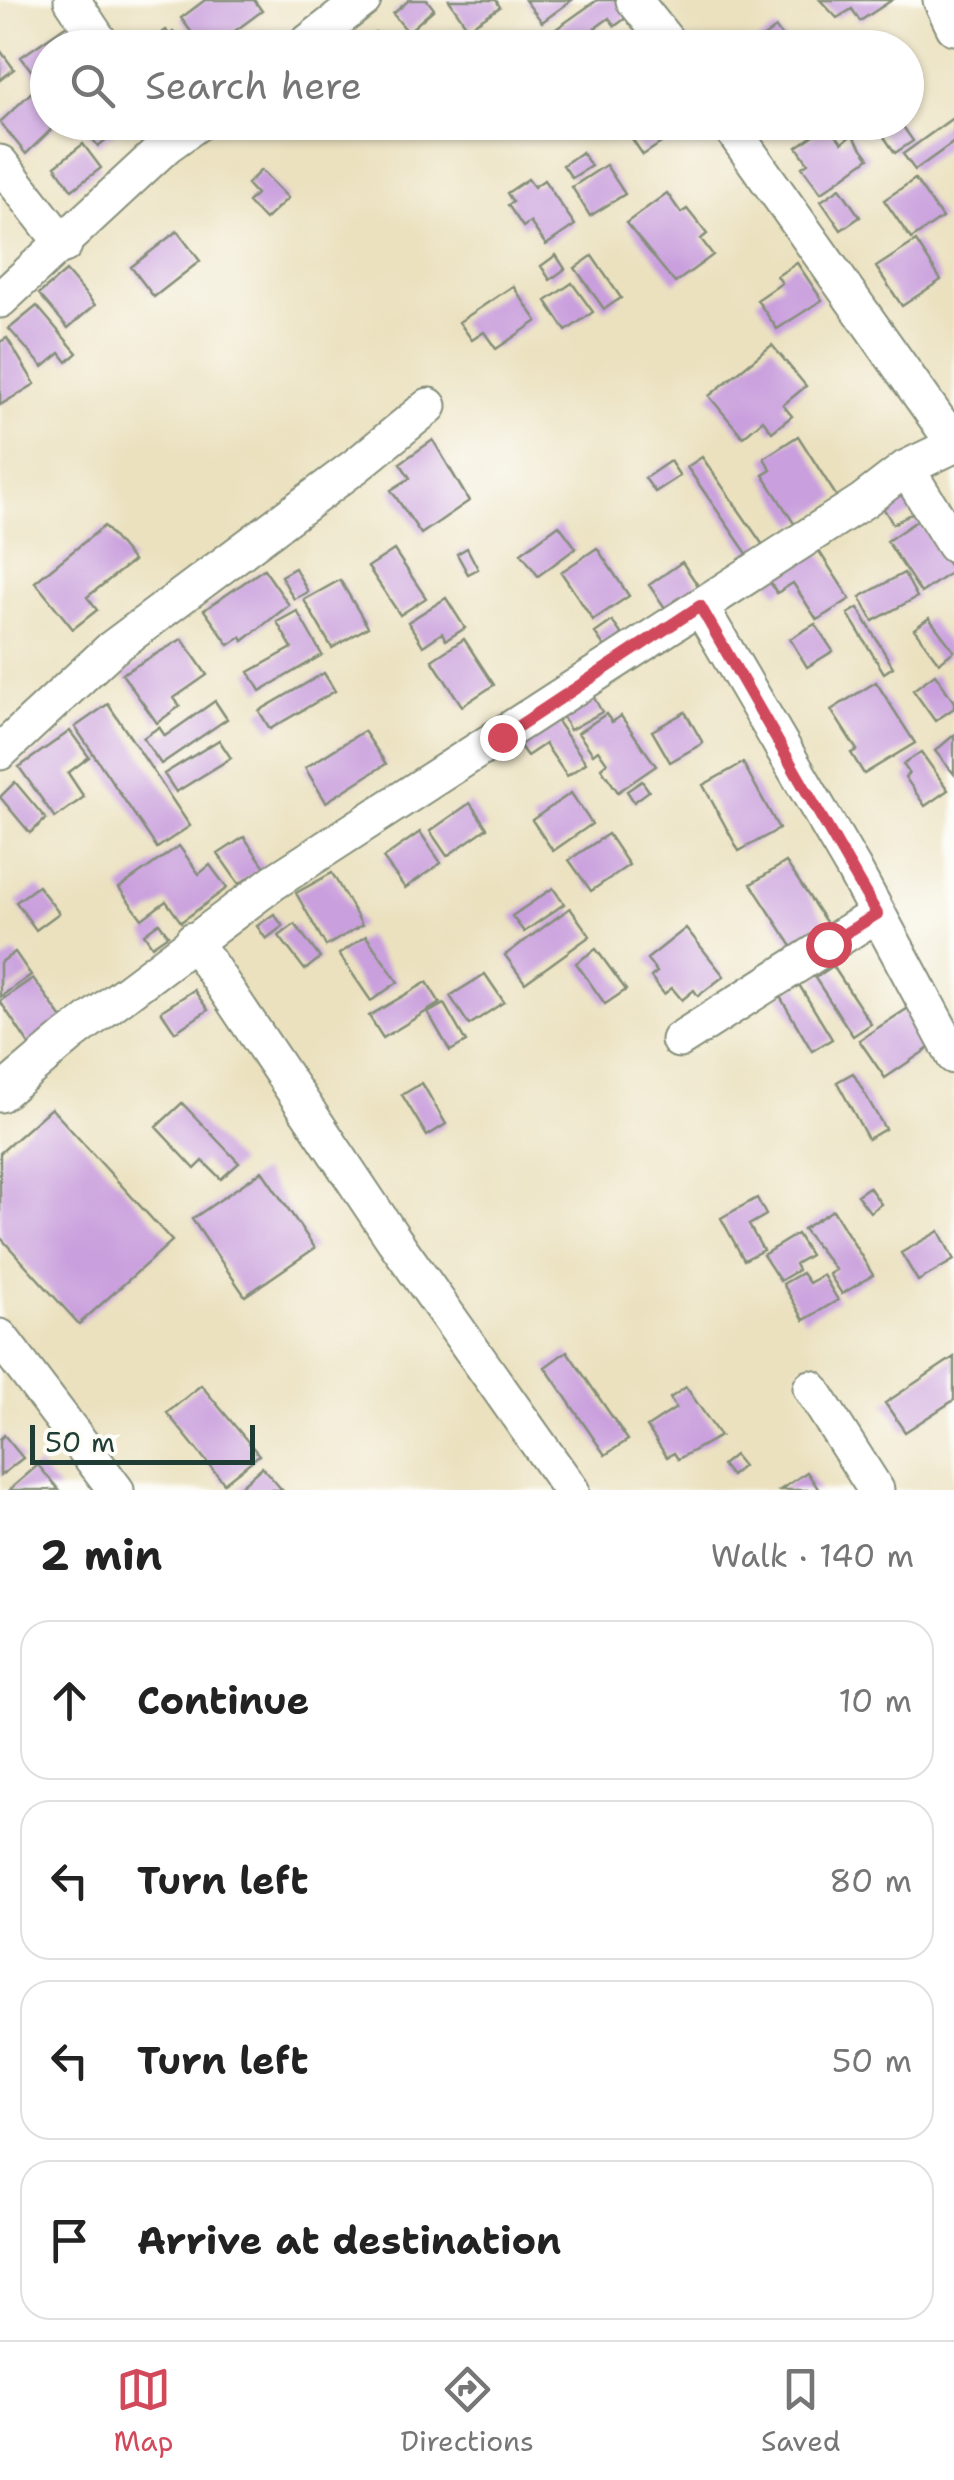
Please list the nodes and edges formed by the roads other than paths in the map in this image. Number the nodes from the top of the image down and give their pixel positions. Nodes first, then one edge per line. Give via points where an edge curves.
1 (72, 0) edge
2 (363, 0) edge
3 (634, 0) edge
4 (941, 0) edge
5 (954, 27) edge
6 (92, 30) edge
7 (324, 30) edge
8 (658, 30) edge
9 (155, 140) edge
10 (740, 140) edge
11 (0, 163) edge
12 (64, 245) junction
13 (0, 300) edge
14 (428, 406) dead end
15 (954, 444) edge
16 (906, 468) junction
17 (954, 545) edge
18 (700, 606) junction
19 (0, 752) edge
20 (877, 914) junction
21 (193, 940) junction
22 (680, 1040) dead end
23 (954, 1056) edge
24 (0, 1094) edge
25 (0, 1337) edge
26 (812, 1388) dead end
27 (116, 1490) edge
28 (570, 1490) edge
29 (876, 1490) edge

1 - 6 street
2 - 7 street
3 - 8 street
4 - 5 street
9 - 12 street
10 - 15 street
11 - 12 street
12 - 13 street
14 - 19 street via 111,649
15 - 16 street
16 - 17 street
16 - 18 street
18 - 20 street
18 - 21 street
20 - 22 street
20 - 23 street
21 - 24 street
21 - 28 street
25 - 27 street
26 - 29 street

